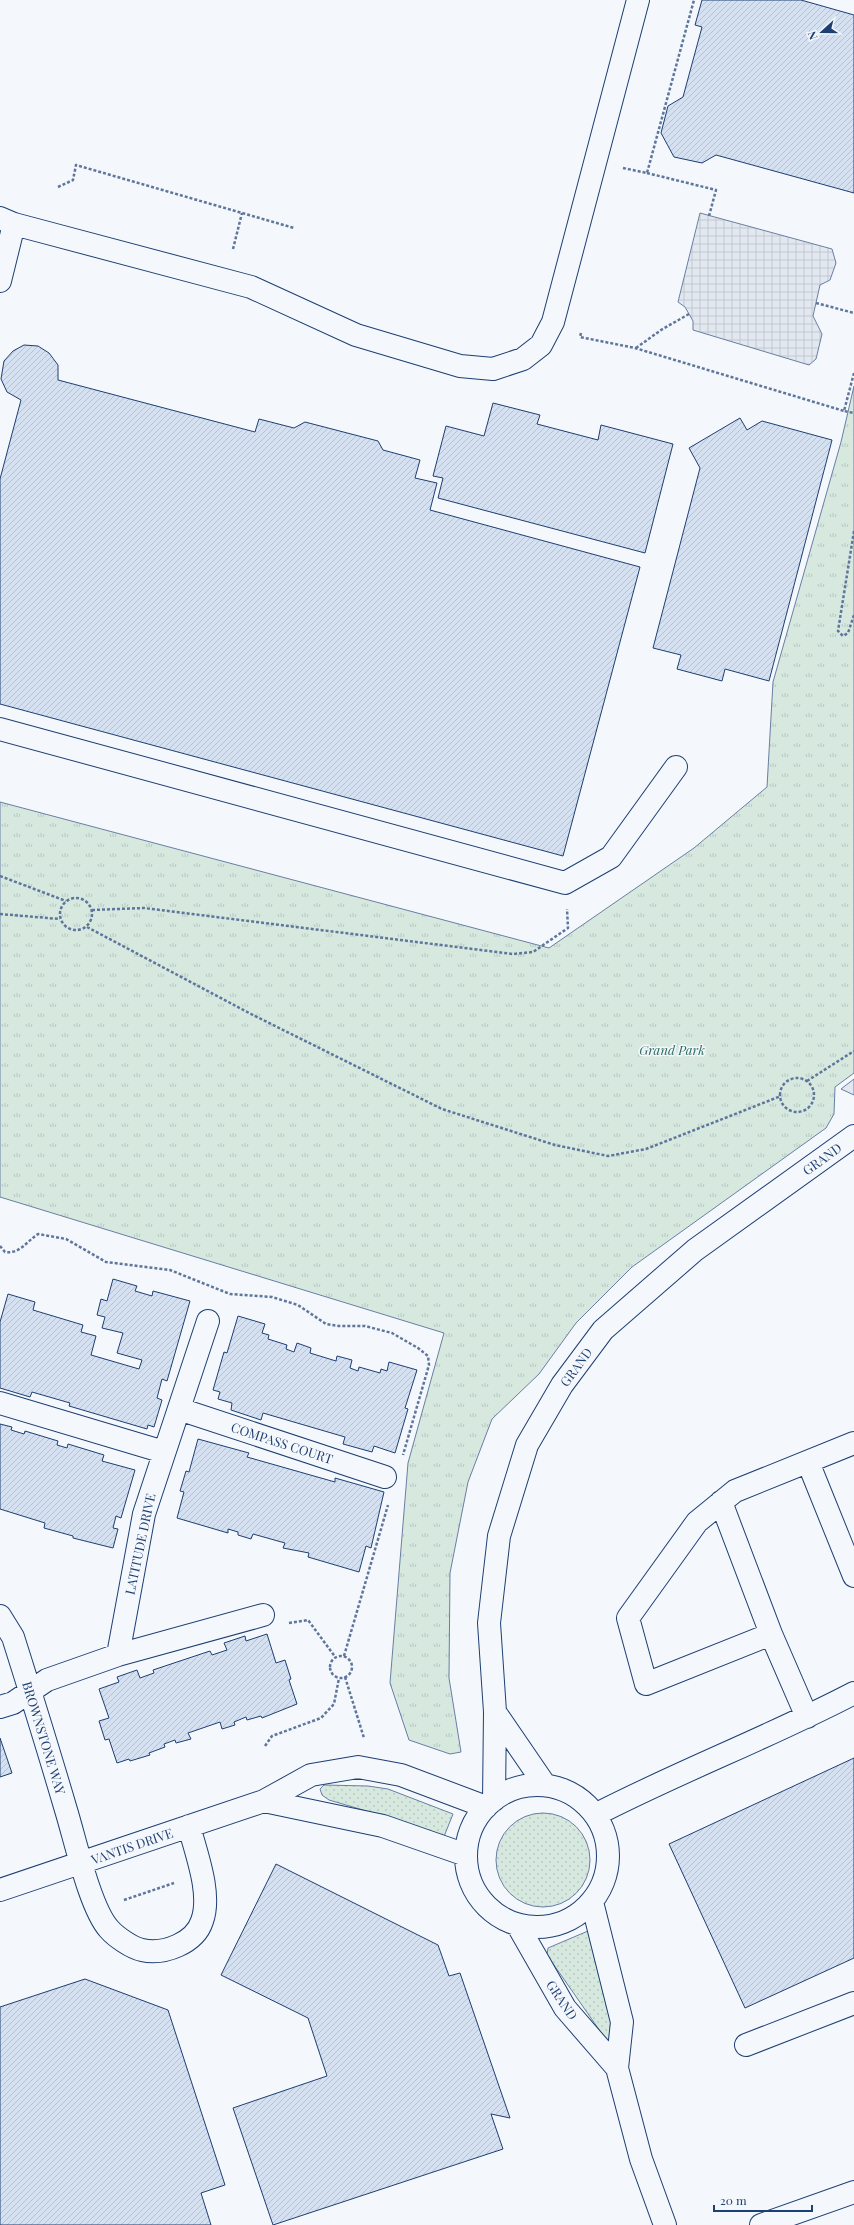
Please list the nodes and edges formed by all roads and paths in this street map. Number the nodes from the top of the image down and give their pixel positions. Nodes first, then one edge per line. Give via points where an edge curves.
1 (638, 0) edge
2 (694, 0) edge
3 (647, 173) junction
4 (621, 176) dead end
5 (58, 187) dead end
6 (242, 213) junction
7 (709, 216) dead end
8 (7, 221) edge
9 (294, 228) dead end
10 (233, 249) dead end
11 (0, 280) edge
12 (816, 303) dead end
13 (854, 313) edge
14 (689, 314) dead end
15 (582, 329) dead end
16 (635, 348) junction
17 (854, 373) edge
18 (844, 411) junction
19 (854, 413) edge
20 (854, 531) edge
21 (854, 615) edge
22 (0, 729) edge
23 (676, 767) dead end
24 (0, 876) edge
25 (565, 883) junction
26 (66, 901) junction
27 (92, 910) junction
28 (0, 914) edge
29 (60, 919) junction
30 (87, 926) junction
31 (854, 1051) edge
32 (807, 1081) junction
33 (781, 1096) junction
34 (854, 1136) edge
35 (0, 1246) edge
36 (208, 1321) dead end
37 (428, 1356) dead end
38 (0, 1403) edge
39 (179, 1409) junction
40 (854, 1443) edge
41 (164, 1452) junction
42 (808, 1462) junction
43 (385, 1477) dead end
44 (721, 1502) junction
45 (854, 1576) edge
46 (360, 1603) dead end
47 (263, 1615) dead end
48 (0, 1616) edge
49 (286, 1623) dead end
50 (771, 1634) junction
51 (118, 1655) junction
52 (344, 1656) junction
53 (336, 1658) junction
54 (345, 1677) junction
55 (339, 1678) junction
56 (30, 1691) junction
57 (854, 1692) edge
58 (0, 1708) edge
59 (495, 1712) junction
60 (807, 1717) junction
61 (364, 1738) dead end
62 (265, 1746) dead end
63 (545, 1785) junction
64 (264, 1801) junction
65 (490, 1803) junction
66 (595, 1815) junction
67 (189, 1826) junction
68 (466, 1855) junction
69 (81, 1863) junction
70 (175, 1882) dead end
71 (0, 1890) edge
72 (122, 1901) dead end
73 (592, 1902) junction
74 (517, 1924) junction
75 (854, 2003) edge
76 (746, 2045) dead end
77 (617, 2068) junction
78 (854, 2192) edge
79 (665, 2225) edge
80 (761, 2225) edge

1 - 8 street via 553,322 540,345 523,359 493,369 460,366 356,335 251,287
2 - 3 path
3 - 4 path via 623,168
3 - 7 path via 716,190
5 - 6 path via 73,180 76,165
6 - 9 path
6 - 10 path
8 - 11 street
12 - 13 path
14 - 16 path
15 - 16 path via 580,337
16 - 18 path
17 - 18 path
18 - 19 path
20 - 21 path via 838,631 843,636 848,633
22 - 25 street
23 - 25 street via 611,857
24 - 26 path
25 - 27 path via 568,928 533,952 513,954 144,908
26 - 27 path via 79,898 88,902
26 - 29 path via 61,906
27 - 30 path
28 - 29 path
29 - 30 path via 69,928 78,930
30 - 33 path via 251,1014 442,1110 555,1145 608,1156 646,1150
31 - 32 path
32 - 33 path via 796,1078 786,1082 780,1091
32 - 33 path via 814,1094 808,1109 789,1110 782,1102
34 - 59 street, GRAND via 695,1250 603,1330 562,1385 527,1445 499,1536 489,1623
35 - 37 path via 5,1252 12,1253 38,1234 66,1239 106,1262 170,1270 230,1294 272,1297 298,1305 326,1324 365,1326 392,1333
36 - 39 street, LATITUDE DRIVE
38 - 41 street
39 - 41 street, LATITUDE DRIVE
39 - 43 street, COMPASS COURT
40 - 42 street
41 - 51 street, LATITUDE DRIVE via 144,1514
42 - 44 street via 735,1491
42 - 45 street
44 - 50 street
44 - 50 street via 697,1522 628,1618 646,1684
46 - 52 path
47 - 51 street
48 - 56 street, BROWNSTONE WAY via 13,1637
49 - 53 path via 308,1620
50 - 60 street
51 - 56 street via 47,1680
52 - 53 path
52 - 54 path via 352,1666 350,1673
53 - 55 path via 330,1669
54 - 55 path
54 - 61 path
55 - 62 path via 334,1704 321,1718 272,1736
56 - 58 street via 13,1703
56 - 69 street, BROWNSTONE WAY
57 - 60 street
59 - 63 street
59 - 65 street, GRAND
60 - 66 street
63 - 65 street via 504,1792
63 - 66 street via 564,1790 576,1797
64 - 65 street, VANTIS DRIVE via 312,1776 358,1767 401,1775
64 - 67 street, VANTIS DRIVE
64 - 68 street via 383,1826
65 - 68 street via 473,1826 468,1837
66 - 73 street via 605,1836 608,1859 604,1882
67 - 69 street, VANTIS DRIVE
67 - 69 street, BROWNSTONE WAY via 202,1877 205,1902 202,1921 193,1937 174,1947 158,1951 141,1950 109,1929
68 - 74 street via 469,1878 480,1898 496,1914
69 - 71 street, VANTIS DRIVE
70 - 72 path
73 - 74 street via 576,1915 558,1924 537,1928
73 - 77 street, GRAND via 622,2022
74 - 77 street, GRAND via 565,2008
75 - 76 street
77 - 79 street, GRAND via 643,2164
78 - 80 street

